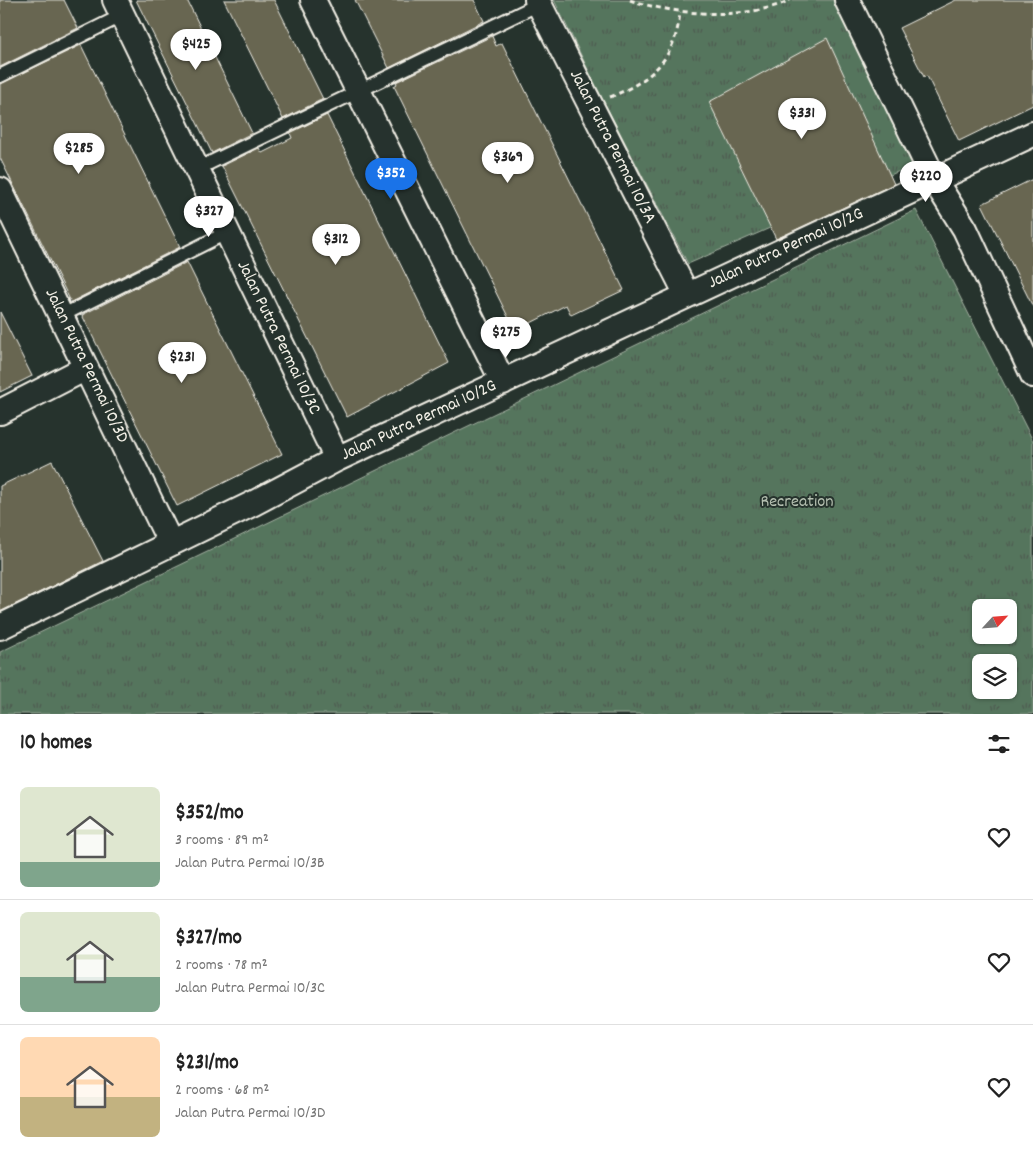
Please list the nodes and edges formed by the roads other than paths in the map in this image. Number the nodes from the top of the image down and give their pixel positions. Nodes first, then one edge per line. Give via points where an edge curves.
1 (313, 0) edge
2 (538, 2) edge
3 (855, 2) edge
4 (119, 8) edge
5 (0, 76) edge
6 (358, 90) junction
7 (1033, 134) edge
8 (197, 169) junction
9 (935, 181) junction
10 (1, 195) edge
11 (228, 232) junction
12 (687, 295) junction
13 (60, 316) junction
14 (86, 368) junction
15 (1033, 375) edge
16 (504, 382) junction
17 (0, 412) edge
18 (336, 459) junction
19 (170, 542) junction
20 (0, 627) edge

1 - 6 street
2 - 6 lane
2 - 12 street, Jalan Putra Permai 10/3A
3 - 9 street
4 - 5 lane
4 - 8 street, Jalan Putra Permai 10/3C
6 - 8 lane
6 - 16 street
7 - 9 street, Jalan Putra Permai 10/2G
8 - 11 street, Jalan Putra Permai 10/3C
9 - 12 street, Jalan Putra Permai 10/2G
9 - 15 street via 965,229
10 - 13 street, Jalan Putra Permai 10/3D
11 - 13 lane
11 - 18 street, Jalan Putra Permai 10/3C
12 - 16 street, Jalan Putra Permai 10/2G
13 - 14 street, Jalan Putra Permai 10/3D
14 - 17 street
14 - 19 street, Jalan Putra Permai 10/3D
16 - 18 street, Jalan Putra Permai 10/2G
18 - 19 street, Jalan Putra Permai 10/2G
19 - 20 street, Jalan Putra Permai 10/2G

